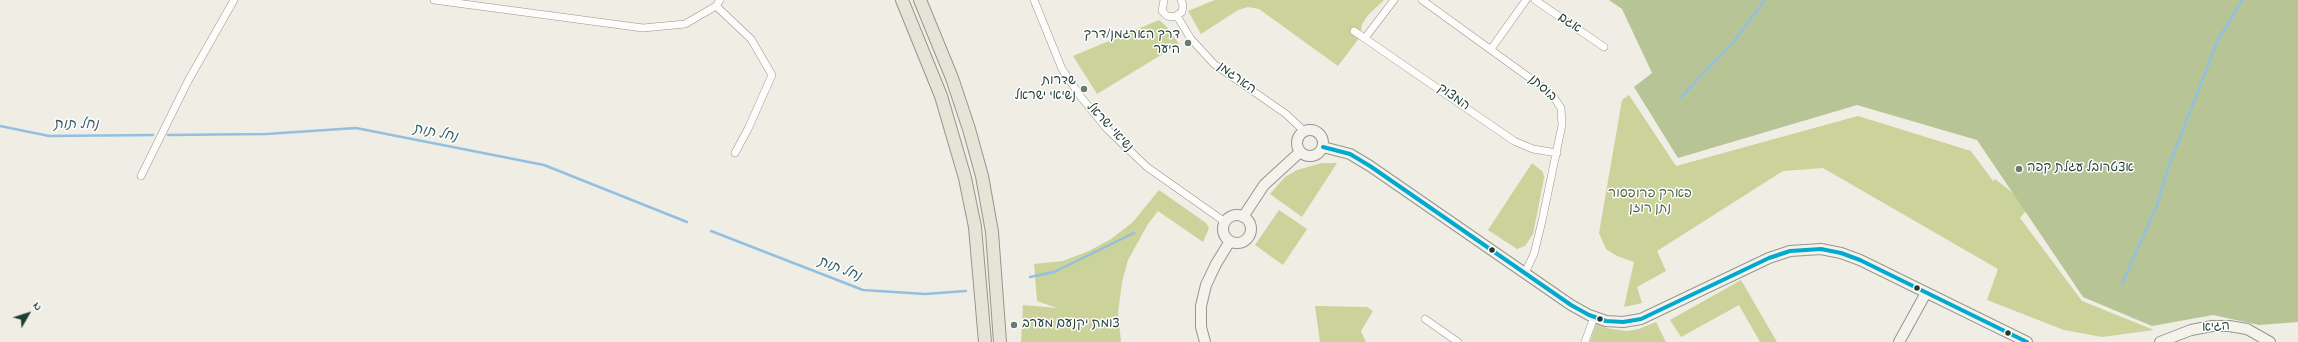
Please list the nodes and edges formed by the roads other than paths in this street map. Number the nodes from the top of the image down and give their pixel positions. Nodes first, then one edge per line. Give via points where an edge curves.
1 (234, 0) edge
2 (434, 0) edge
3 (902, 0) edge
4 (920, 0) edge
5 (1034, 0) edge
6 (1164, 0) edge
7 (1183, 0) edge
8 (1394, 0) edge
9 (1422, 0) edge
10 (1526, 0) edge
11 (1535, 0) edge
12 (718, 3) edge
13 (1177, 16) junction
14 (1354, 31) dead end
15 (1365, 38) junction
16 (1604, 47) dead end
17 (1491, 49) junction
18 (1304, 132) junction
19 (1323, 147) junction
20 (735, 152) dead end
21 (1300, 152) junction
22 (1557, 153) junction
23 (141, 176) dead end
24 (1243, 216) junction
25 (1225, 222) junction
26 (1230, 241) junction
27 (1525, 273) junction
28 (1926, 293) junction
29 (1594, 317) junction
30 (1425, 319) dead end
31 (986, 342) edge
32 (1000, 342) edge
33 (1205, 342) edge
34 (1458, 342) edge
35 (1585, 342) edge
36 (1899, 342) edge
37 (2027, 342) edge
38 (2160, 342) edge
39 (2270, 342) edge

1 - 23 street via 188,81
2 - 12 street via 643,28 685,24
3 - 31 main road via 941,96 964,178 975,227
4 - 32 main road via 952,78 982,176 992,232
5 - 25 street, נשיאי ישראל via 1062,69 1107,129 1147,166
6 - 13 street via 1161,8 1164,14 1170,17
7 - 13 street via 1182,12
8 - 15 street
9 - 17 street, בוסתן
10 - 17 street
11 - 16 street, אגם
12 - 20 street via 751,39 772,75
13 - 18 street, הארגמן via 1191,39 1214,64 1286,114
14 - 15 street, המצוק
15 - 22 street, המצוק via 1514,141 1533,149
17 - 22 street, בוסתן via 1550,92 1556,100 1561,108 1562,121
18 - 19 street via 1317,132 1323,138
18 - 21 street via 1297,140
19 - 21 street via 1318,154 1311,156
19 - 27 street via 1350,154 1370,166
21 - 24 street via 1270,178
22 - 27 street, בוסתן via 1537,242
24 - 25 street via 1235,215
24 - 26 street via 1250,224 1250,233 1240,242
25 - 26 street via 1223,231
26 - 33 street via 1206,285 1201,306 1201,327
27 - 29 street via 1571,305
28 - 29 street via 1851,256 1826,250 1800,250 1759,262 1641,319 1614,322
28 - 36 street
28 - 37 street
29 - 35 street
30 - 34 street
38 - 39 street, הגיא via 2191,330 2212,326 2248,329

